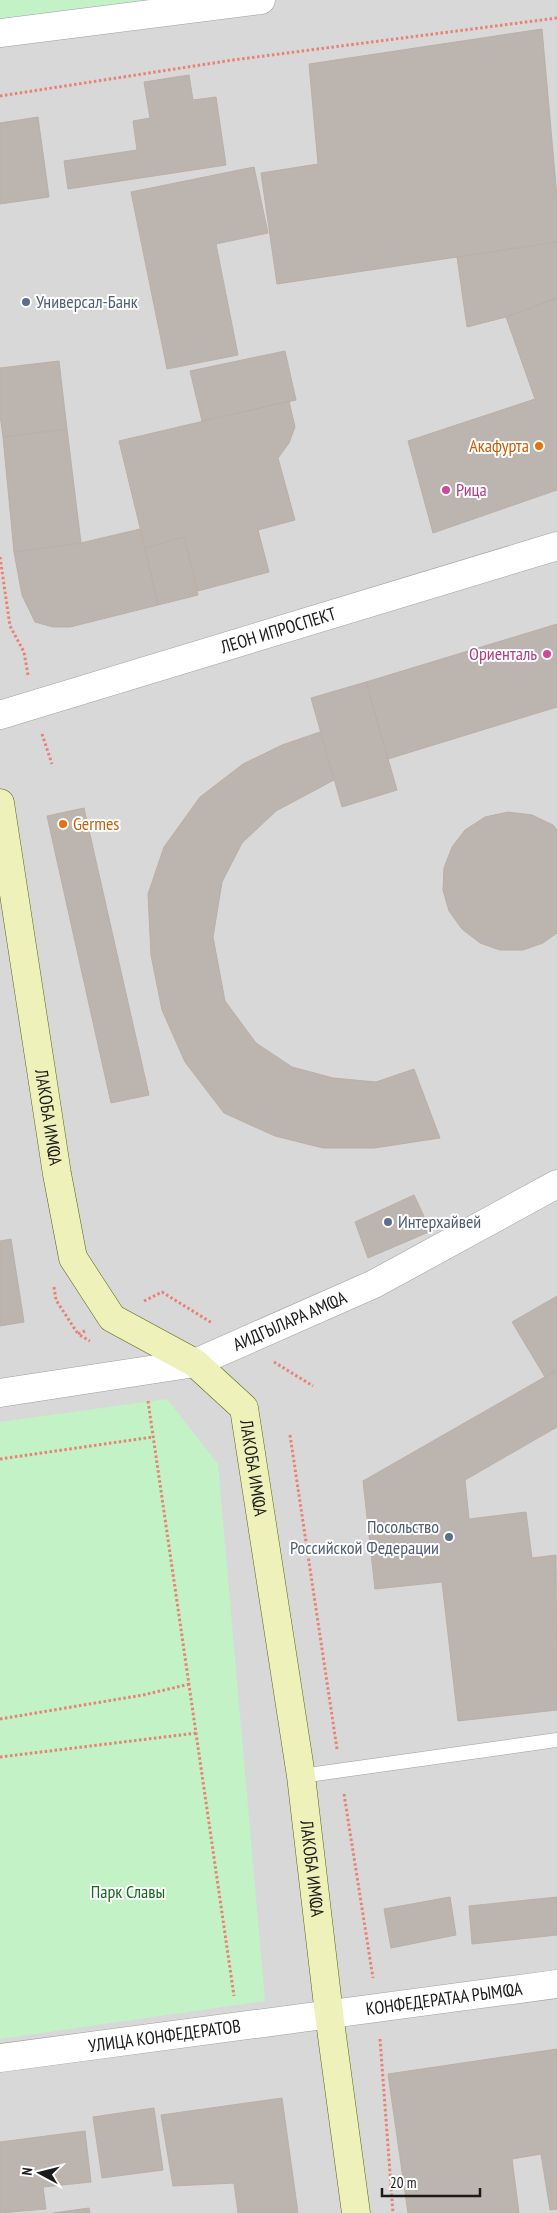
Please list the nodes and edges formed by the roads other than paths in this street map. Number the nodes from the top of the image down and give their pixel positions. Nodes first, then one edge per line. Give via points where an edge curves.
1 (262, 0) edge
2 (0, 33) edge
3 (557, 546) edge
4 (0, 716) edge
5 (0, 803) edge
6 (557, 1184) edge
7 (194, 1363) junction
8 (0, 1393) edge
9 (557, 1740) edge
10 (301, 1776) junction
11 (557, 1984) edge
12 (329, 2014) junction
13 (0, 2058) edge
14 (356, 2213) edge

1 - 2 street
3 - 4 street, ЛЕОН ИПРОСПЕКТ
5 - 7 main road, ЛАКОБА ИМҨА via 73,1258 112,1318
6 - 7 street, АИДГЫЛАРА АМҨА via 374,1284
7 - 8 street, АИДГЫЛАРА АМҨА
7 - 10 main road, ЛАКОБА ИМҨА via 244,1408
9 - 10 lane
10 - 12 main road, ЛАКОБА ИМҨА
11 - 12 street, КОНФЕДЕРАТАА РЫМҨА
12 - 13 street, УЛИЦА КОНФЕДЕРАТОВ
12 - 14 main road, ЛАКОБА ИМҨА

